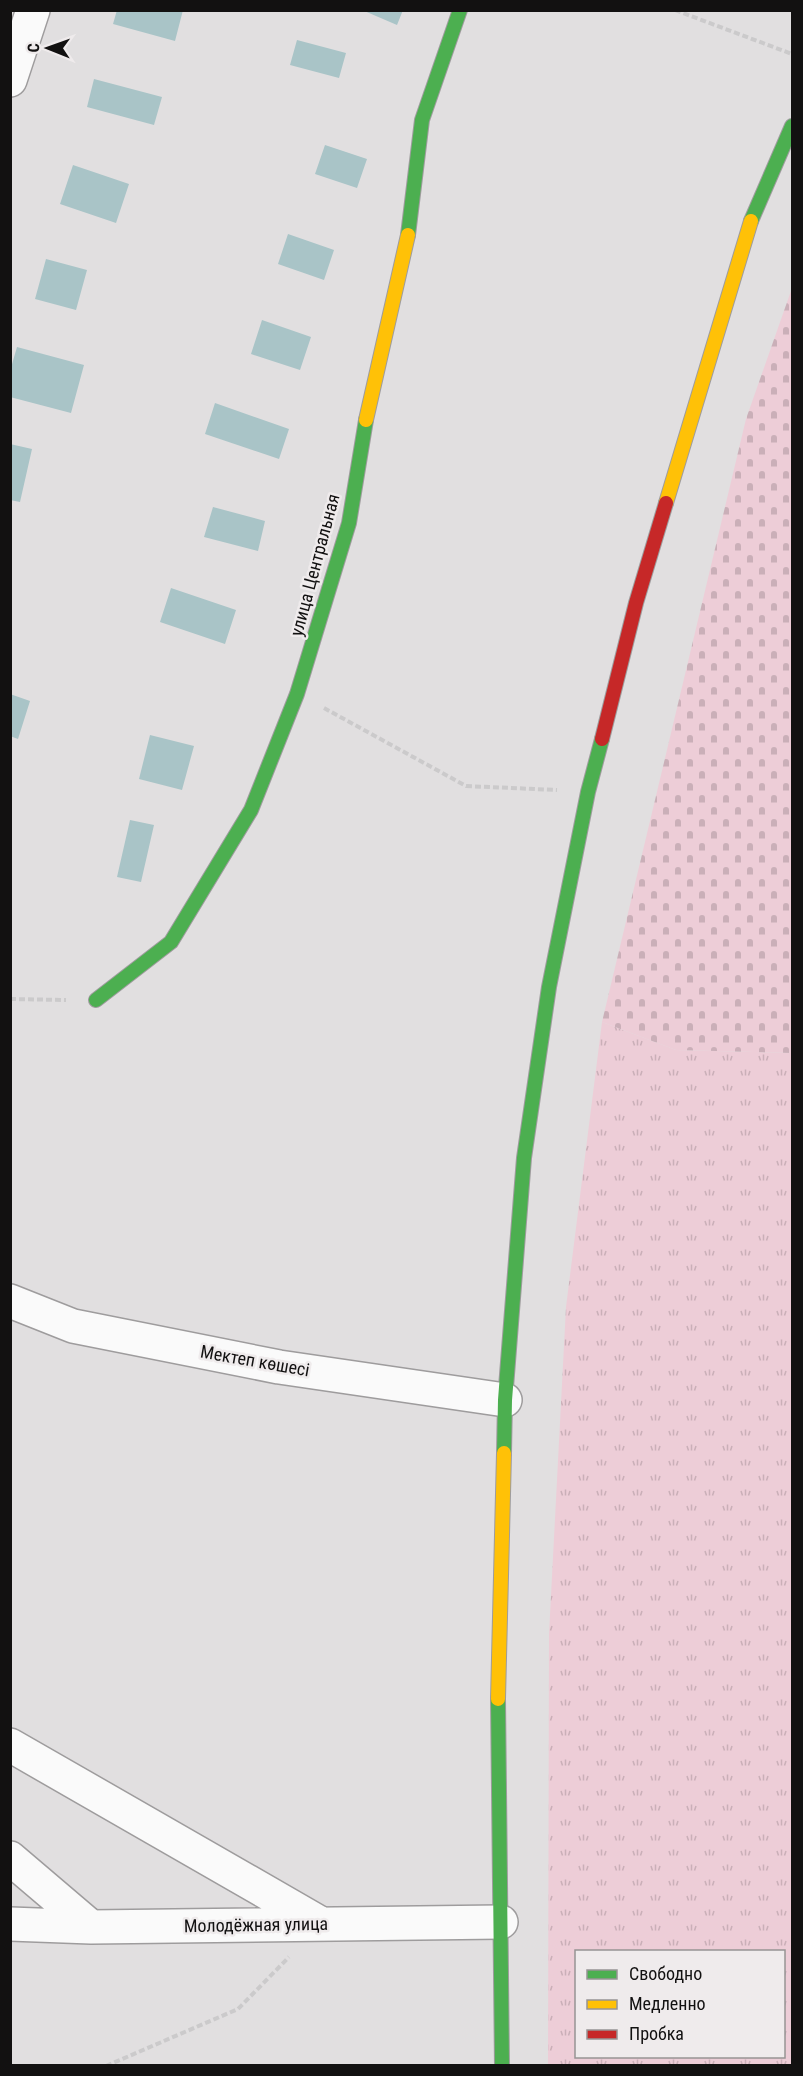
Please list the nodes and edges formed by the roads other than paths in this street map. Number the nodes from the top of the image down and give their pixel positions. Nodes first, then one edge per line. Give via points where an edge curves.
1 (33, 10) edge
2 (460, 10) edge
3 (10, 80) edge
4 (792, 126) edge
5 (96, 1000) road end
6 (10, 1301) edge
7 (505, 1400) junction
8 (10, 1745) edge
9 (10, 1858) edge
10 (501, 1922) junction
11 (10, 1924) edge
12 (321, 1924) junction
13 (91, 1926) junction
14 (502, 2066) edge

1 - 3 street
2 - 5 main road, улица Центральная via 422,120 408,242 368,408 349,523 297,694 251,810 171,942
4 - 7 main road via 747,231 636,603 588,792 549,987 524,1158
6 - 7 street, Мектеп көшесі via 96,1331 279,1367
7 - 10 main road via 498,1682
8 - 12 street
9 - 13 street
10 - 12 street, Молодёжная улица
10 - 14 main road
11 - 13 street, Молодёжная улица
12 - 13 street, Молодёжная улица

